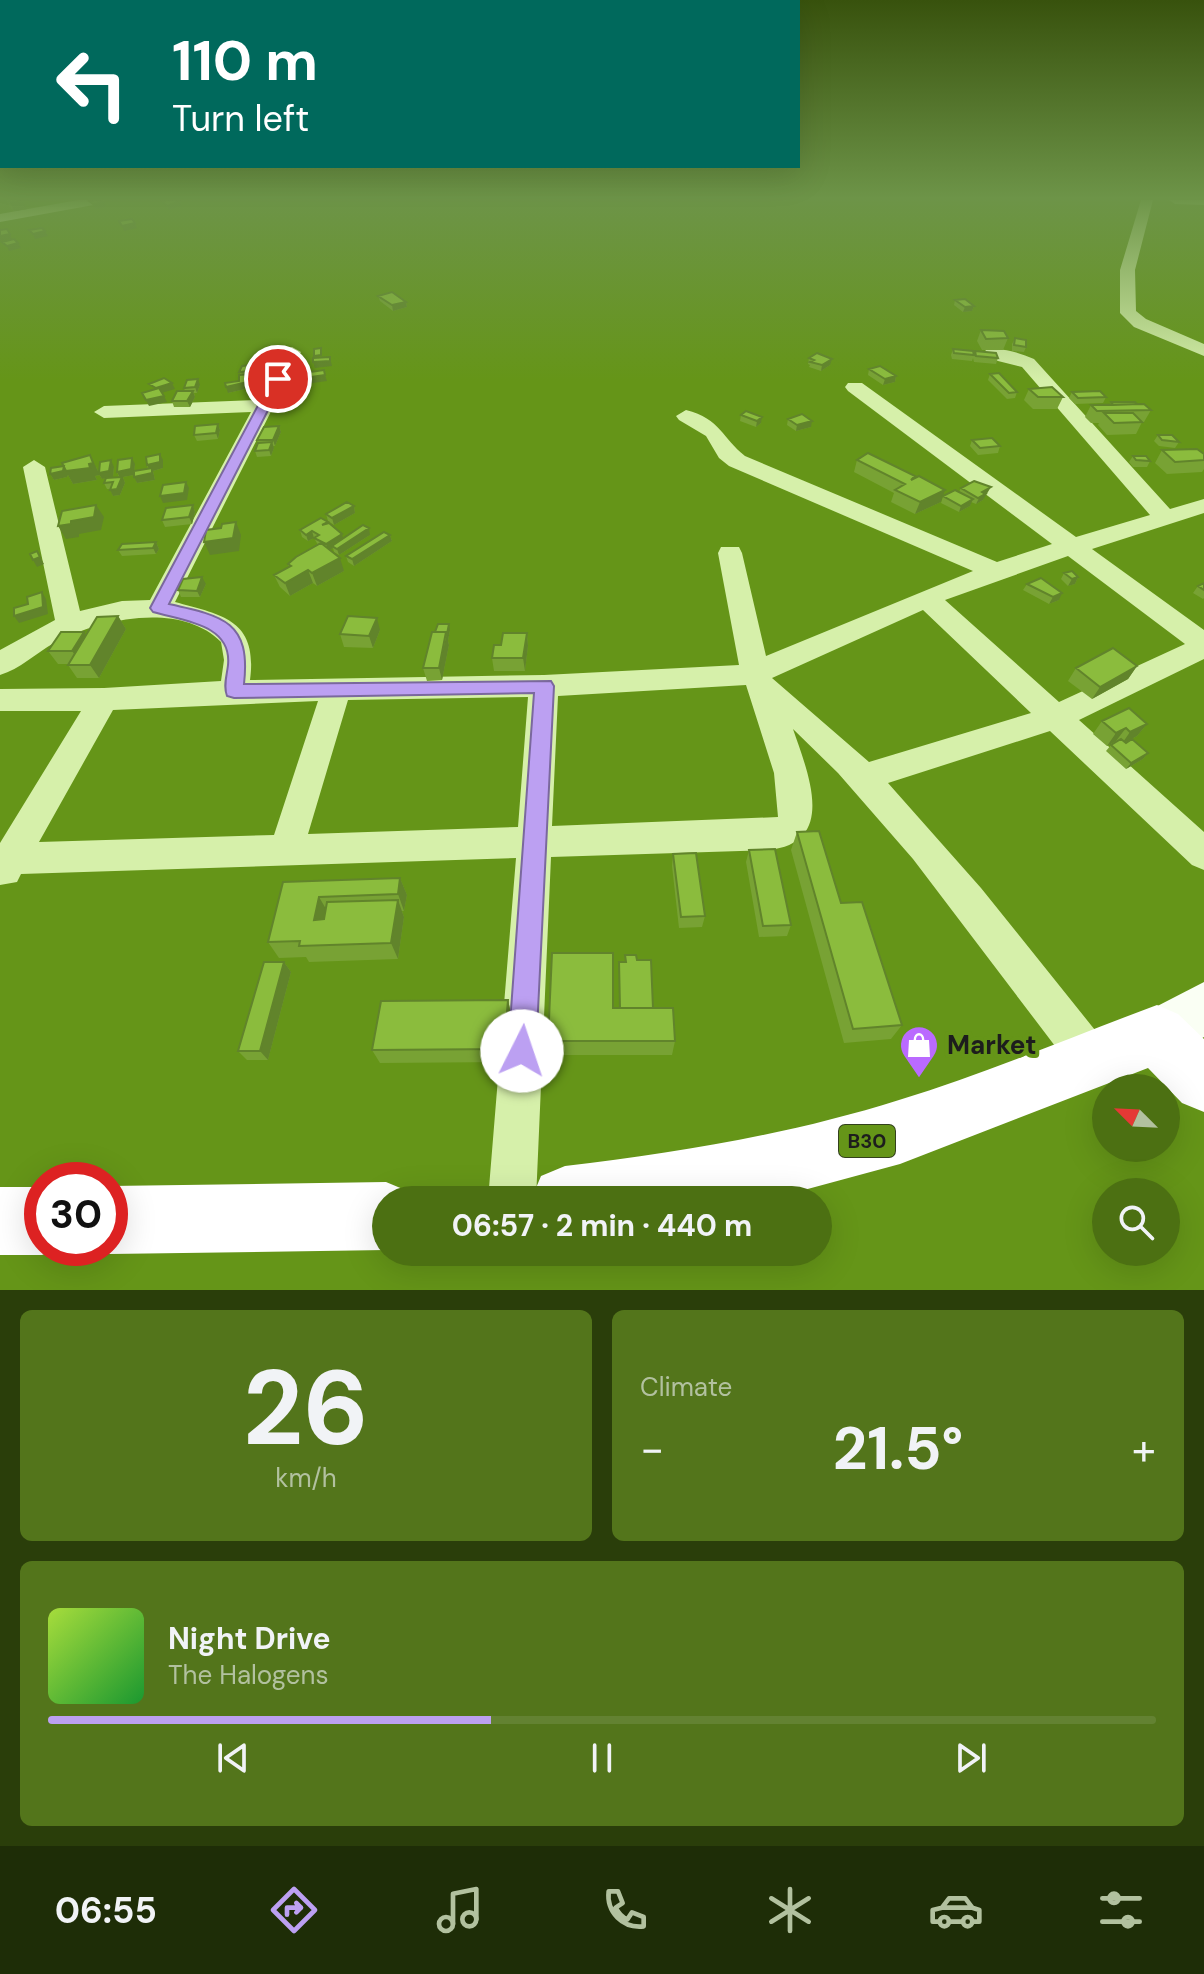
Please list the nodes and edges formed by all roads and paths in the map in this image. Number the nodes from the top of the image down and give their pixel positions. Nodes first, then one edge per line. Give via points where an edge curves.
1 (1130, 260) edge
2 (1204, 351) edge
3 (292, 352) dead end
4 (992, 354) edge
5 (855, 387) dead end
6 (264, 406) junction
7 (104, 412) dead end
8 (686, 416) dead end
9 (34, 467) dead end
10 (1204, 506) edge
11 (1165, 517) junction
12 (1071, 546) junction
13 (730, 553) dead end
14 (996, 571) junction
15 (926, 598) junction
16 (159, 608) junction
17 (69, 624) junction
18 (1204, 646) edge
19 (0, 664) edge
20 (759, 681) junction
21 (544, 686) junction
22 (337, 689) junction
23 (234, 691) junction
24 (104, 699) junction
25 (0, 700) edge
26 (1057, 717) junction
27 (865, 777) junction
28 (536, 842) junction
29 (286, 850) junction
30 (1204, 854) edge
31 (4, 865) edge
32 (1180, 1021) edge
33 (1092, 1060) junction
34 (1204, 1081) edge
35 (513, 1186) edge
36 (670, 1186) edge
37 (372, 1216) edge
38 (128, 1220) edge
39 (0, 1221) edge
40 (24, 1221) edge

1 - 2 street via 1128,313
3 - 6 street
4 - 11 street via 1028,363
5 - 12 street
6 - 7 street
6 - 16 street
8 - 14 street via 714,432 737,461
9 - 17 street
10 - 11 street
11 - 12 street
12 - 14 street
12 - 18 street
13 - 20 street
14 - 15 street
15 - 20 street
15 - 26 street
16 - 17 street
16 - 23 street via 192,615 228,632 238,660
17 - 19 street
18 - 26 street
20 - 21 street
20 - 27 street
20 - 28 street via 798,806 793,825 785,831
21 - 22 street
21 - 28 street
22 - 23 street
22 - 29 street
23 - 24 street
24 - 25 street
24 - 31 street
26 - 27 street
26 - 30 street
27 - 33 street via 984,917
28 - 29 street
28 - 35 street
29 - 31 street
32 - 33 highway, B30
32 - 34 highway, B30
33 - 36 highway, B30 via 898,1132
37 - 38 highway
39 - 40 highway

